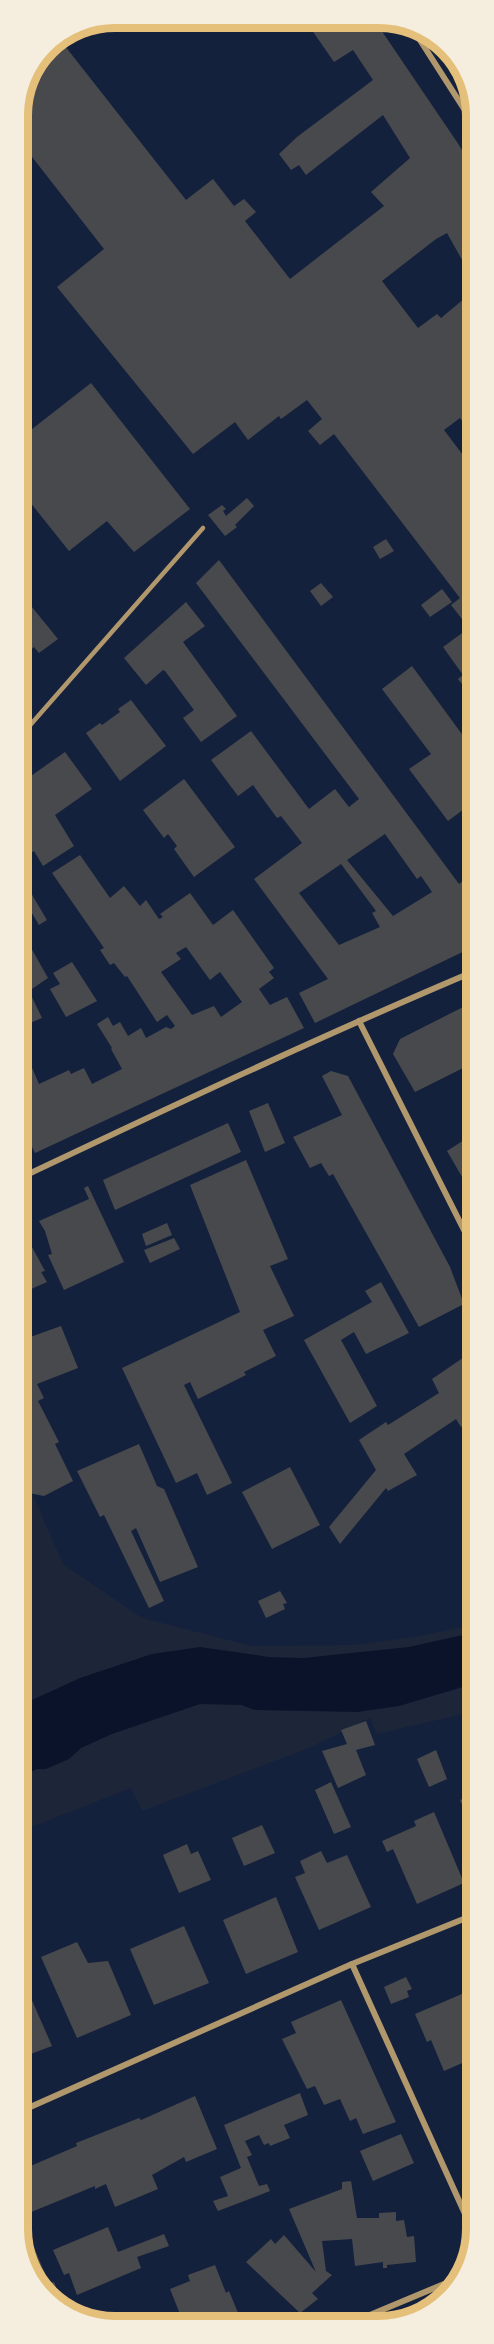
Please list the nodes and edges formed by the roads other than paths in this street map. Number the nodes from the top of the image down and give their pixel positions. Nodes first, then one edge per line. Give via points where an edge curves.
1 (419, 39) edge
2 (466, 111) edge
3 (203, 528) dead end
4 (29, 726) edge
5 (466, 975) edge
6 (359, 1020) junction
7 (29, 1174) edge
8 (465, 1233) edge
9 (465, 1918) edge
10 (352, 1964) junction
11 (29, 2108) edge
12 (465, 2214) edge
13 (445, 2284) edge
14 (368, 2316) edge

1 - 2 street
3 - 4 lane
5 - 6 street
6 - 7 street
6 - 8 street
9 - 10 street
10 - 11 street
10 - 12 street
13 - 14 street

